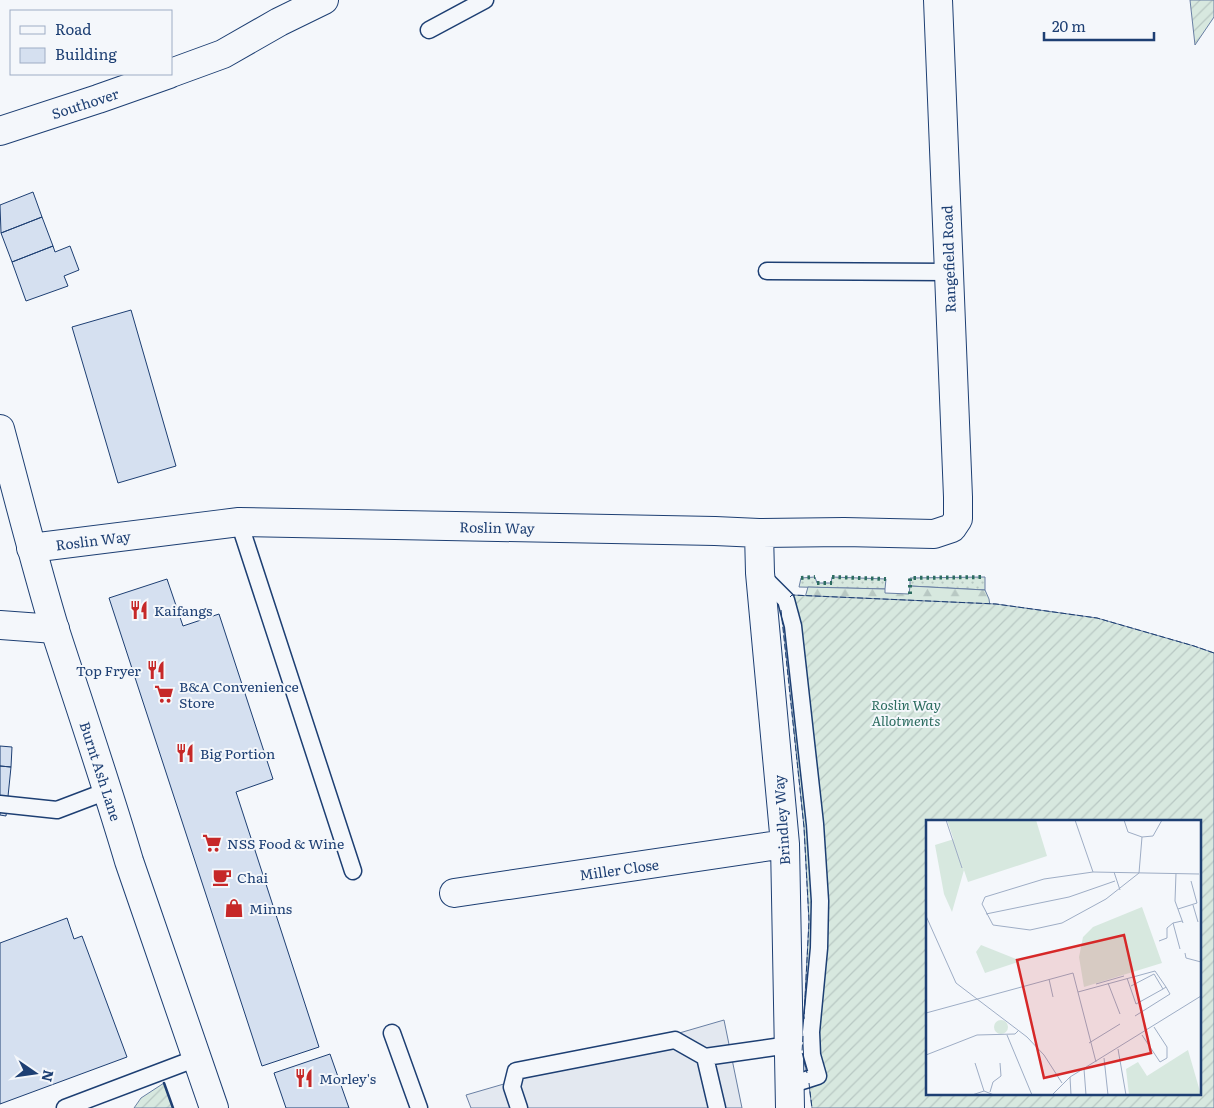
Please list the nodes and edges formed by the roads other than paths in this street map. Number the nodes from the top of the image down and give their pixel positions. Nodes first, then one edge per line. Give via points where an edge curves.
1 (324, 0) edge
2 (485, 0) edge
3 (938, 0) edge
4 (428, 30) dead end
5 (172, 72) edge
6 (164, 75) edge
7 (0, 131) edge
8 (768, 271) dead end
9 (949, 272) junction
10 (0, 429) edge
11 (958, 519) joint
12 (239, 522) junction
13 (759, 533) junction
14 (32, 548) junction
15 (760, 573) junction
16 (0, 625) edge
17 (55, 629) junction
18 (107, 790) junction
19 (0, 804) edge
20 (785, 844) junction
21 (353, 870) dead end
22 (454, 893) dead end
23 (392, 1033) dead end
24 (789, 1045) junction
25 (705, 1057) junction
26 (197, 1058) junction
27 (790, 1096) edge
28 (65, 1108) edge
29 (214, 1108) edge
30 (419, 1108) edge
31 (519, 1108) edge
32 (717, 1108) edge

1 - 5 street, Southover via 223,54
2 - 4 lane
3 - 9 street, Rangefield Road
6 - 7 street, Southover
8 - 9 lane
9 - 11 street, Rangefield Road
10 - 14 street, Burnt Ash Lane
11 - 13 street, Roslin Way via 952,528 934,534
12 - 13 street, Roslin Way
12 - 14 street, Roslin Way
12 - 21 lane
13 - 15 street, Brindley Way
14 - 17 street, Burnt Ash Lane
15 - 20 street, Brindley Way
15 - 27 lane via 786,600 793,626 820,901 811,1032 812,1055 818,1076
16 - 17 street
17 - 18 street, Burnt Ash Lane
18 - 19 lane via 57,810
18 - 26 street, Burnt Ash Lane
20 - 22 street, Miller Close
20 - 24 street, Brindley Way
23 - 30 lane
24 - 25 lane
24 - 27 street, Brindley Way
25 - 31 lane via 675,1040 516,1071 512,1088
25 - 32 lane
26 - 28 lane
26 - 29 street, Burnt Ash Lane

